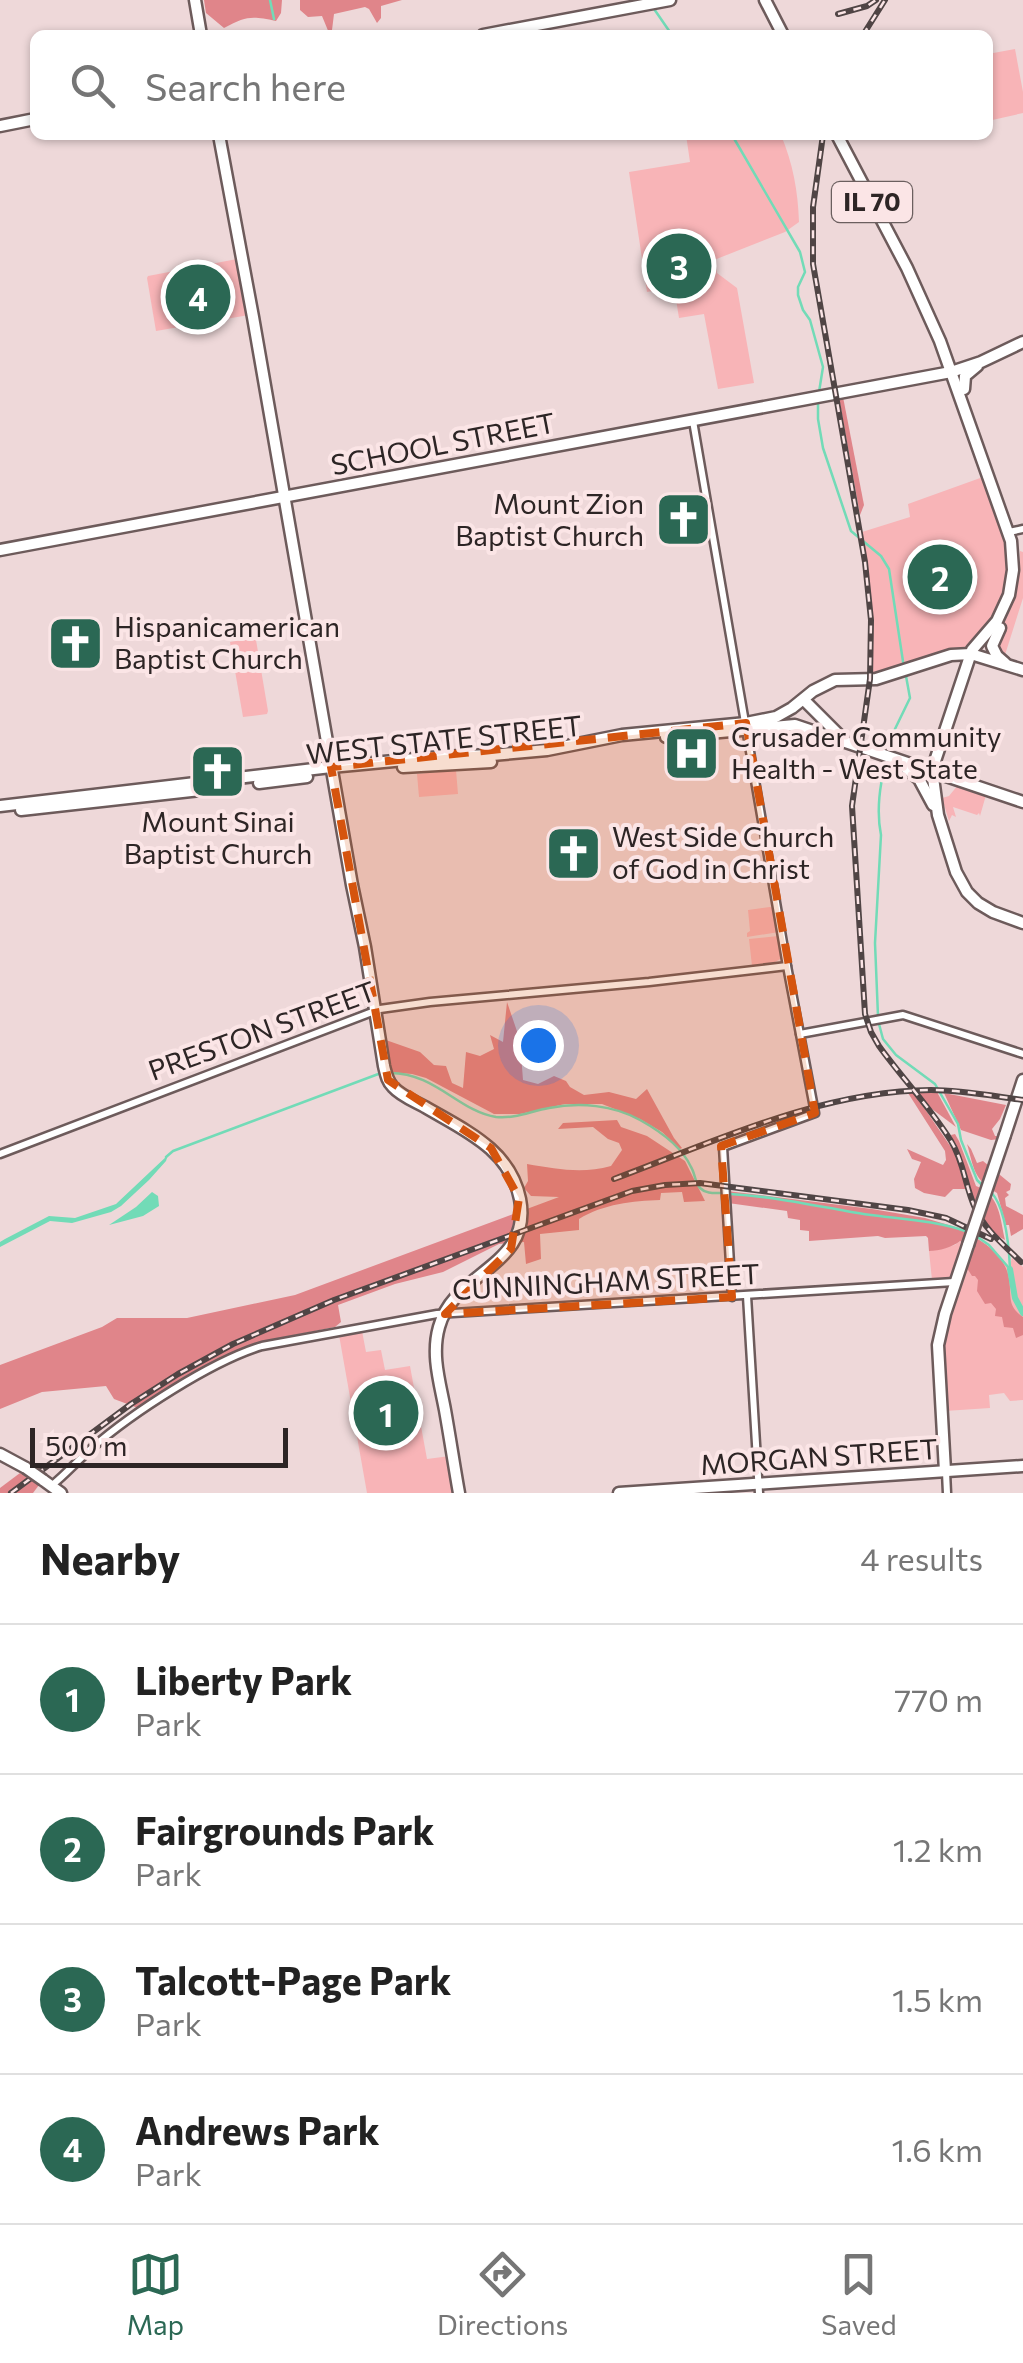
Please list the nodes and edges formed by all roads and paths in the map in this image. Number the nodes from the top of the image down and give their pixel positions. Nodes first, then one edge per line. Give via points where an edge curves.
1 (195, 0) edge
2 (670, 0) edge
3 (765, 0) edge
4 (200, 30) edge
5 (510, 30) edge
6 (780, 30) edge
7 (30, 120) edge
8 (0, 126) edge
9 (219, 140) edge
10 (840, 140) edge
11 (1023, 342) edge
12 (1004, 351) junction
13 (948, 353) junction
14 (981, 362) junction
15 (952, 370) junction
16 (935, 373) junction
17 (959, 387) junction
18 (692, 420) junction
19 (284, 498) junction
20 (1015, 530) edge
21 (0, 550) edge
22 (1003, 620) junction
23 (971, 654) junction
24 (1010, 666) junction
25 (1023, 670) edge
26 (804, 700) junction
27 (746, 726) junction
28 (847, 742) junction
29 (886, 756) junction
30 (332, 770) junction
31 (932, 770) junction
32 (1023, 802) edge
33 (0, 809) edge
34 (938, 815) junction
35 (1023, 923) edge
36 (787, 966) junction
37 (374, 1012) junction
38 (800, 1034) junction
39 (1023, 1054) edge
40 (1023, 1080) edge
41 (0, 1154) edge
42 (956, 1282) junction
43 (747, 1296) junction
44 (732, 1297) junction
45 (445, 1314) junction
46 (0, 1454) edge
47 (1023, 1466) edge
48 (946, 1471) junction
49 (52, 1486) edge
50 (758, 1488) edge
51 (459, 1493) edge
52 (619, 1493) edge
53 (946, 1493) edge

1 - 4 main road
2 - 5 main road
3 - 6 main road
7 - 8 main road
9 - 19 main road
10 - 13 main road, IL 70
11 - 12 main road, SCHOOL STREET
12 - 13 main road via 967,362
12 - 14 main road, SCHOOL STREET
13 - 15 main road, IL 70
13 - 16 main road
14 - 15 main road, SCHOOL STREET
14 - 17 main road
15 - 16 main road, SCHOOL STREET
15 - 17 main road, IL 70
16 - 17 main road
16 - 18 main road, SCHOOL STREET
17 - 20 main road, IL 70
18 - 19 main road, SCHOOL STREET
18 - 27 street
19 - 21 main road, SCHOOL STREET
19 - 30 main road
20 - 22 main road, IL 70 via 1017,578
20 - 23 main road, IL 70 via 1009,595
22 - 23 main road, IL 70
22 - 24 main road via 992,646
23 - 24 main road
23 - 26 main road, WEST STATE STREET via 870,679 835,680
23 - 31 main road, IL 70
24 - 25 main road
26 - 27 main road, WEST STATE STREET
26 - 28 main road
27 - 28 main road, WEST STATE STREET via 795,726
27 - 30 main road, WEST STATE STREET via 547,756
27 - 36 street
28 - 29 main road, WEST STATE STREET
29 - 31 main road, WEST STATE STREET
29 - 34 main road via 919,779
30 - 33 main road, WEST STATE STREET
30 - 37 main road
31 - 32 main road, WEST STATE STREET
31 - 34 main road
34 - 35 main road via 967,892
36 - 37 street, PRESTON STREET
36 - 38 street
37 - 41 street, PRESTON STREET
37 - 45 main road via 388,1080 491,1148 508,1168 519,1198 519,1232 510,1249
38 - 39 street via 903,1015
38 - 44 street via 815,1114 723,1147
40 - 42 main road, bridge
42 - 43 street, CUNNINGHAM STREET
42 - 48 main road via 938,1345
43 - 44 street, CUNNINGHAM STREET
43 - 50 street
44 - 45 street, CUNNINGHAM STREET
45 - 49 street, CUNNINGHAM STREET via 240,1354 134,1416
45 - 51 main road via 436,1357
46 - 49 main road, bridge
47 - 48 main road, MORGAN STREET
48 - 50 main road, MORGAN STREET
48 - 53 street
50 - 52 main road, MORGAN STREET

